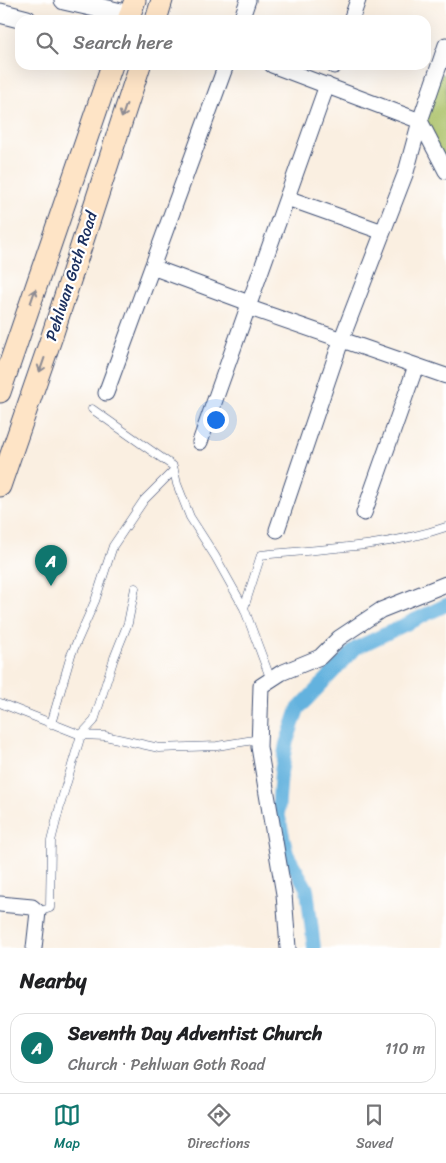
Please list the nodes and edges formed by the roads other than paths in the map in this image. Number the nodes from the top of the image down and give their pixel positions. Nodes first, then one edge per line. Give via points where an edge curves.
1 (64, 0) edge
2 (162, 0) edge
3 (248, 0) edge
4 (358, 0) edge
5 (131, 12) edge
6 (0, 13) edge
7 (158, 15) edge
8 (243, 15) edge
9 (353, 15) edge
10 (15, 17) edge
11 (446, 45) edge
12 (110, 70) edge
13 (138, 70) edge
14 (224, 70) edge
15 (286, 70) edge
16 (327, 85) junction
17 (420, 121) junction
18 (91, 125) junction
19 (116, 135) junction
20 (446, 171) edge
21 (287, 198) junction
22 (382, 232) junction
23 (152, 267) junction
24 (248, 305) junction
25 (342, 338) junction
26 (416, 366) junction
27 (446, 376) edge
28 (0, 392) edge
29 (106, 393) dead end
30 (92, 408) dead end
31 (200, 442) dead end
32 (174, 470) junction
33 (0, 486) edge
34 (364, 513) dead end
35 (446, 527) edge
36 (278, 530) dead end
37 (446, 584) edge
38 (136, 588) dead end
39 (244, 608) junction
40 (272, 680) junction
41 (0, 703) edge
42 (51, 724) junction
43 (80, 735) junction
44 (260, 739) junction
45 (0, 904) edge
46 (38, 912) junction
47 (34, 948) edge
48 (288, 948) edge

1 - 5 street
2 - 7 main road
3 - 8 street
4 - 9 street
6 - 10 street
11 - 17 street
12 - 18 main road, Pehlwan Goth Road
13 -> 19 main road, Pehlwan Goth Road
14 - 23 street
15 - 16 street
16 - 17 street
16 - 21 street
17 - 20 street
17 - 22 street via 406,172
18 - 19 main road
28 -> 18 main road, Pehlwan Goth Road
19 -> 33 main road, Pehlwan Goth Road
21 - 22 street
21 - 24 street
22 - 25 street
23 - 24 street
23 - 29 street
24 - 25 street
24 - 31 street
25 - 26 street
25 - 36 street
26 - 27 street
26 - 34 street
30 - 32 lane via 173,466
32 - 39 lane via 190,517
32 - 42 lane via 144,500 113,546 95,601 71,655
35 - 39 lane via 425,534 358,545 261,555
37 - 40 street via 381,610 339,638 320,657
38 - 43 lane via 128,623 94,721
39 - 40 lane
40 - 44 street via 261,686
41 - 42 lane
42 - 43 lane
43 - 44 lane via 105,736 159,748 217,746
43 - 46 lane via 51,841 50,908
44 - 48 street via 284,894
45 - 46 street via 32,908
46 - 47 street

